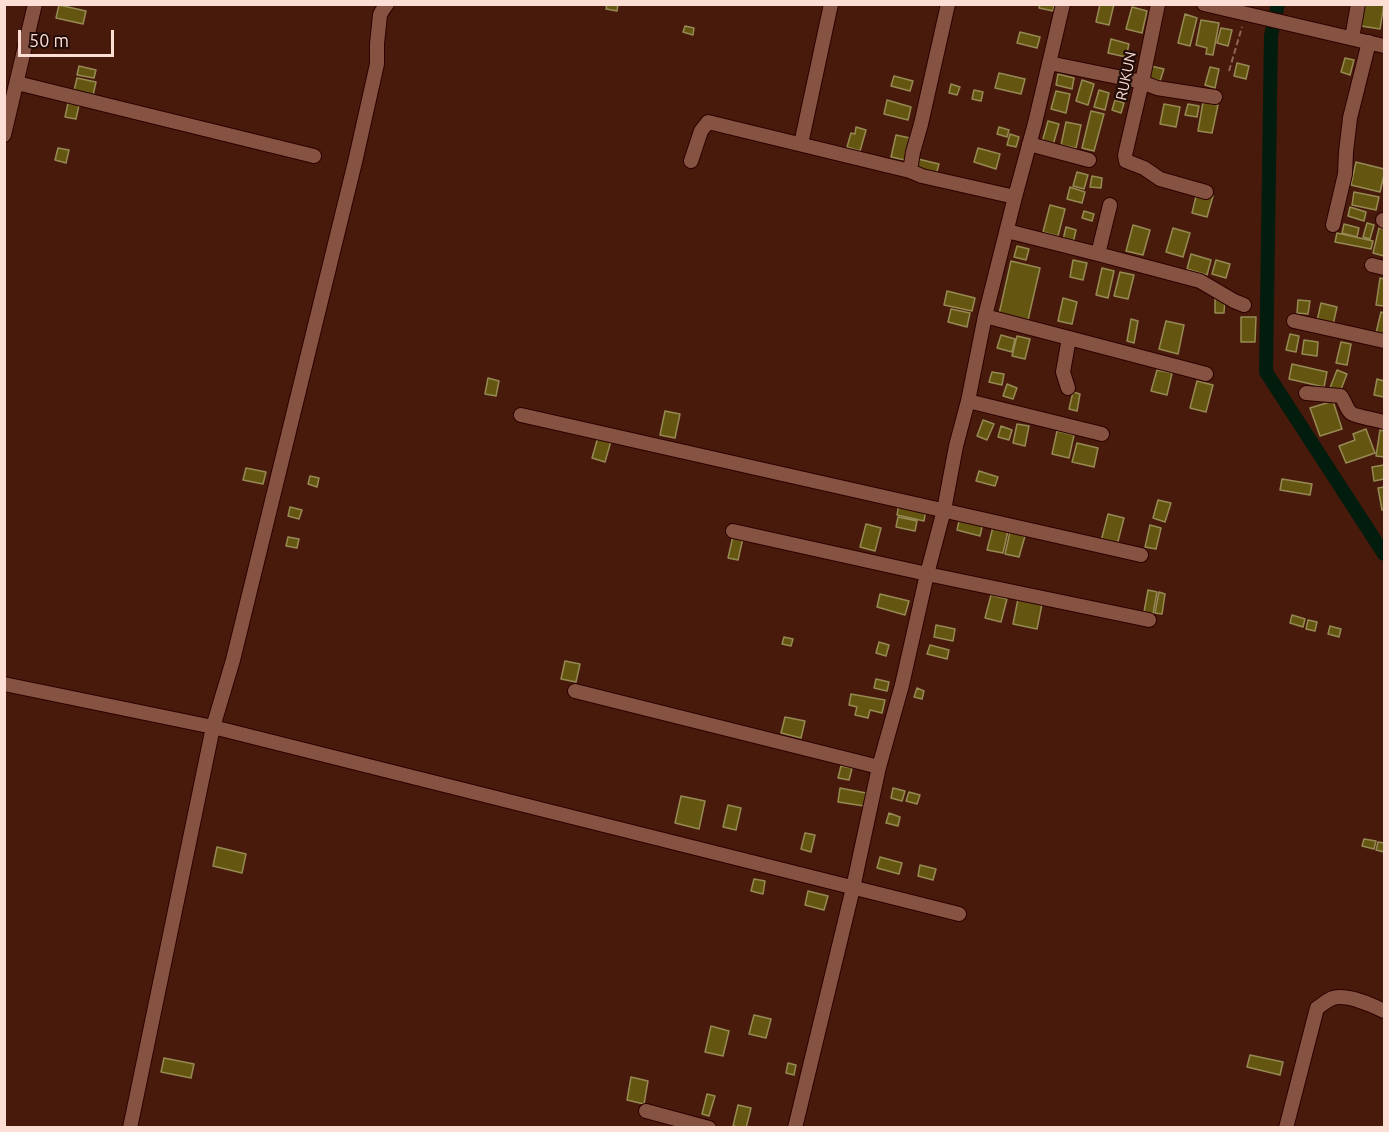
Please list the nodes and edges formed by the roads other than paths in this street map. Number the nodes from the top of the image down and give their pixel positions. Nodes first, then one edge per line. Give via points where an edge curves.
1 (35, 4) edge
2 (387, 4) edge
3 (831, 4) edge
4 (948, 4) edge
5 (1063, 4) edge
6 (1158, 4) edge
7 (1204, 4) edge
8 (1266, 4) edge
9 (1358, 4) edge
10 (1271, 20) junction
11 (1352, 38) junction
12 (1369, 42) junction
13 (1384, 46) edge
14 (1049, 63) junction
15 (1142, 82) junction
16 (17, 83) junction
17 (1215, 97) dead end
18 (4, 135) edge
19 (801, 144) junction
20 (1029, 144) junction
21 (314, 156) dead end
22 (1089, 160) dead end
23 (691, 161) dead end
24 (910, 171) junction
25 (1206, 192) dead end
26 (1015, 197) junction
27 (1110, 205) dead end
28 (1333, 225) dead end
29 (1007, 231) junction
30 (1098, 254) junction
31 (1244, 305) dead end
32 (986, 316) junction
33 (1294, 321) dead end
34 (1070, 338) junction
35 (1384, 341) edge
36 (1206, 374) dead end
37 (1068, 388) dead end
38 (1306, 393) dead end
39 (968, 400) junction
40 (521, 415) dead end
41 (1384, 422) edge
42 (1102, 434) dead end
43 (944, 510) junction
44 (733, 531) dead end
45 (1141, 555) dead end
46 (927, 574) junction
47 (1149, 620) dead end
48 (4, 684) edge
49 (575, 691) dead end
50 (213, 727) junction
51 (879, 767) junction
52 (853, 888) junction
53 (959, 914) dead end
54 (1384, 1011) edge
55 (646, 1111) dead end
56 (130, 1128) edge
57 (709, 1128) edge
58 (795, 1128) edge
59 (1286, 1128) edge

1 - 16 street
2 - 50 street via 380,15 377,64 356,162
3 - 19 street
4 - 24 street
5 - 14 street
6 - 15 street, RUKUN
7 - 10 street
8 - 10 street
9 - 11 street
10 - 11 street
11 - 12 street
12 - 13 street
12 - 28 street via 1350,118 1345,174
14 - 15 street
14 - 20 street
15 - 17 street
15 - 25 street, RUKUN via 1126,161 1160,179
16 - 18 street
16 - 21 street
19 - 23 street via 708,122
19 - 24 street
20 - 22 street
20 - 26 street
24 - 26 street
26 - 29 street
27 - 30 street
29 - 30 street
29 - 32 street
30 - 31 street via 1200,281
32 - 34 street
32 - 39 street
33 - 35 street
34 - 36 street
34 - 37 street via 1063,372
38 - 41 street via 1341,396 1353,415
39 - 42 street
39 - 43 street
40 - 43 street
43 - 45 street
43 - 46 street
44 - 46 street
46 - 47 street
46 - 51 street
48 - 50 street
49 - 51 street
50 - 52 street
50 - 56 street
51 - 52 street
52 - 53 street
52 - 58 street
54 - 59 street via 1335,997 1317,1008
55 - 57 street

